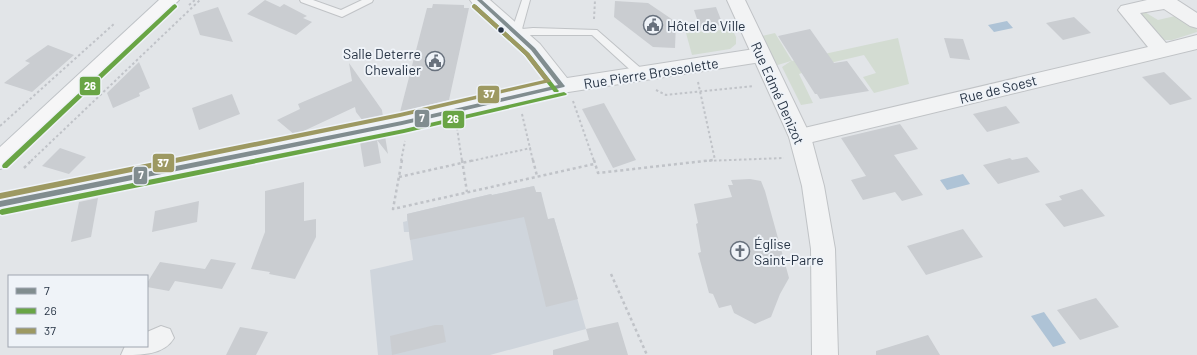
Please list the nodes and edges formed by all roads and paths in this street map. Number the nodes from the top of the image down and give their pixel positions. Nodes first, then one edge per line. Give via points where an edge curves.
1 (170, 0) edge
2 (200, 0) edge
3 (304, 0) edge
4 (369, 0) edge
5 (479, 0) edge
6 (526, 0) edge
7 (595, 0) edge
8 (736, 0) edge
9 (117, 21) dead end
10 (1197, 22) edge
11 (594, 32) junction
12 (516, 33) junction
13 (1197, 42) edge
14 (1162, 50) junction
15 (761, 55) junction
16 (694, 65) junction
17 (645, 81) junction
18 (776, 85) junction
19 (700, 91) junction
20 (565, 95) junction
21 (529, 113) dead end
22 (522, 114) junction
23 (515, 116) dead end
24 (0, 126) edge
25 (465, 126) dead end
26 (457, 128) junction
27 (450, 129) dead end
28 (800, 137) junction
29 (406, 139) dead end
30 (530, 148) junction
31 (789, 158) dead end
32 (0, 160) edge
33 (715, 160) junction
34 (463, 164) junction
35 (594, 164) junction
36 (22, 170) dead end
37 (537, 176) junction
38 (399, 177) junction
39 (467, 192) junction
40 (0, 204) edge
41 (611, 274) dead end
42 (161, 338) dead end
43 (148, 346) edge
44 (147, 347) edge
45 (134, 355) edge
46 (647, 355) edge
47 (825, 355) edge

1 - 32 main road
2 - 36 path
3 - 4 lane via 342,14
5 - 12 street
6 - 12 lane
7 - 11 path
8 - 15 street, Rue Edmé Denizot
9 - 24 path
10 - 14 street via 1167,2 1127,10
11 - 12 lane
11 - 17 lane
12 - 20 street via 533,49
13 - 14 street, Rue de Soest
14 - 28 street, Rue de Soest
15 - 16 street, Rue Pierre Brossolette
15 - 18 street, Rue Edmé Denizot
16 - 17 street, Rue Pierre Brossolette
16 - 19 path
17 - 19 path via 666,95
17 - 20 street, Rue Pierre Brossolette
18 - 19 path
18 - 28 street, Rue Edmé Denizot
19 - 33 path
20 - 35 path via 574,103
20 - 40 street, Rue Pierre Brossolette via 402,123
21 - 22 path
22 - 23 path
22 - 30 path
25 - 26 path
26 - 27 path
26 - 34 path
28 - 47 street, Rue Edmé Denizot via 813,186 823,250
29 - 38 path
30 - 34 path
30 - 37 path
31 - 33 path
33 - 35 path via 598,173
34 - 38 path
34 - 39 path
35 - 37 path
37 - 39 path
38 - 39 path via 393,209
41 - 46 path
42 - 43 street
44 - 45 street

